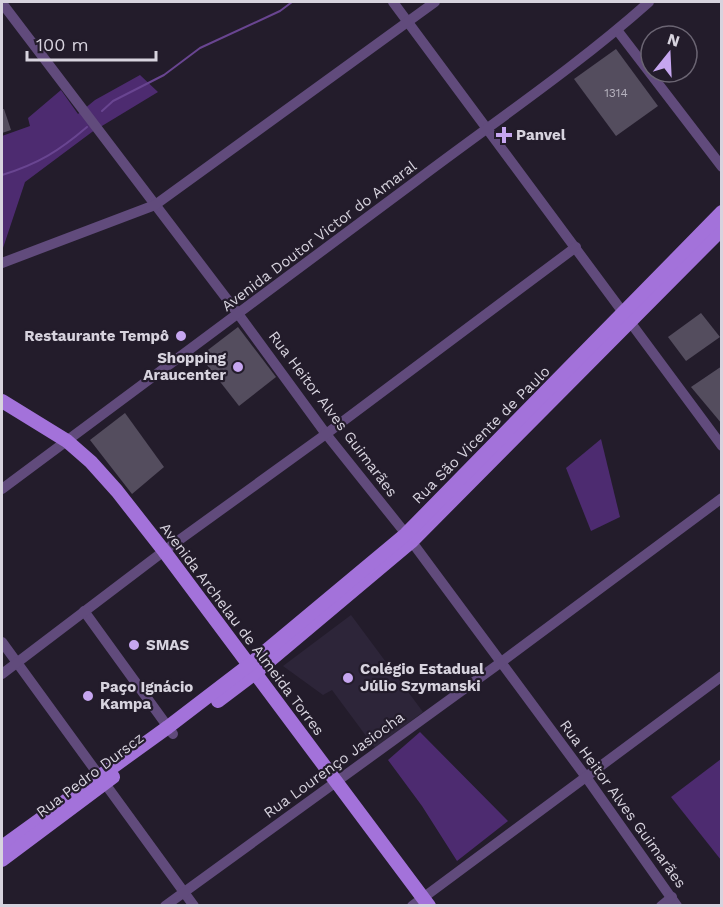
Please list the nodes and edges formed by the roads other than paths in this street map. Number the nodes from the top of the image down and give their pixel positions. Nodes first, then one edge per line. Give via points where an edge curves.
1 (393, 2) edge
2 (435, 2) edge
3 (649, 2) edge
4 (2, 3) edge
5 (408, 21) junction
6 (618, 30) junction
7 (487, 128) junction
8 (722, 167) edge
9 (155, 205) junction
10 (722, 212) edge
11 (722, 229) edge
12 (576, 247) junction
13 (2, 263) edge
14 (239, 315) junction
15 (628, 317) junction
16 (2, 401) edge
17 (326, 434) junction
18 (66, 441) junction
19 (722, 446) edge
20 (2, 489) edge
21 (722, 498) edge
22 (409, 538) junction
23 (164, 551) junction
24 (84, 610) junction
25 (2, 642) edge
26 (17, 662) junction
27 (500, 663) junction
28 (252, 669) junction
29 (2, 674) edge
30 (722, 676) edge
31 (170, 731) junction
32 (586, 777) junction
33 (102, 780) junction
34 (336, 782) junction
35 (2, 847) edge
36 (2, 860) edge
37 (184, 892) junction
38 (675, 901) edge
39 (421, 903) edge
40 (165, 906) edge
41 (194, 906) edge
42 (661, 906) edge

1 - 5 street
2 - 5 street
3 - 6 street, Avenida Doutor Victor do Amaral
4 - 9 street, Rua Heitor Alves Guimarães
5 - 7 street
5 - 9 street
6 - 7 street, Avenida Doutor Victor do Amaral
6 - 8 street
7 - 12 street
7 - 14 street, Avenida Doutor Victor do Amaral
9 - 13 street
9 - 14 street, Rua Heitor Alves Guimarães
10 - 15 main road, Rua São Vicente de Paulo
11 - 15 main road, Rua São Vicente de Paulo
12 - 15 street
12 - 17 street
14 - 17 street, Rua Heitor Alves Guimarães
14 - 18 street, Avenida Doutor Victor do Amaral
15 - 19 street
15 - 22 main road, Rua São Vicente de Paulo
16 - 18 main road, Avenida Archelau de Almeida Torres
17 - 22 street, Rua Heitor Alves Guimarães
17 - 23 street
18 - 20 street, Avenida Doutor Victor do Amaral
18 - 23 main road, Avenida Archelau de Almeida Torres via 117,491
21 - 27 street, Rua Lourenço Jasiocha
22 - 27 street, Rua Heitor Alves Guimarães
22 - 28 main road, Rua São Vicente de Paulo
23 - 24 street
23 - 28 main road, Avenida Archelau de Almeida Torres
24 - 26 street
24 - 31 street
25 - 26 street
26 - 29 street
26 - 33 street
27 - 32 street, Rua Heitor Alves Guimarães
27 - 34 street, Rua Lourenço Jasiocha
28 - 31 main road, Rua Pedro Durscz
28 - 34 main road, Avenida Archelau de Almeida Torres
30 - 32 street
31 - 33 main road, Rua Pedro Durscz
32 - 38 street, Rua Heitor Alves Guimarães
32 - 39 street
33 - 35 main road, Rua Pedro Durscz
33 - 36 main road, Rua Pedro Durscz
33 - 37 street
34 - 37 street, Rua Lourenço Jasiocha
34 - 39 main road, Avenida Archelau de Almeida Torres
37 - 40 street, Rua Lourenço Jasiocha
37 - 41 street
38 - 42 street

